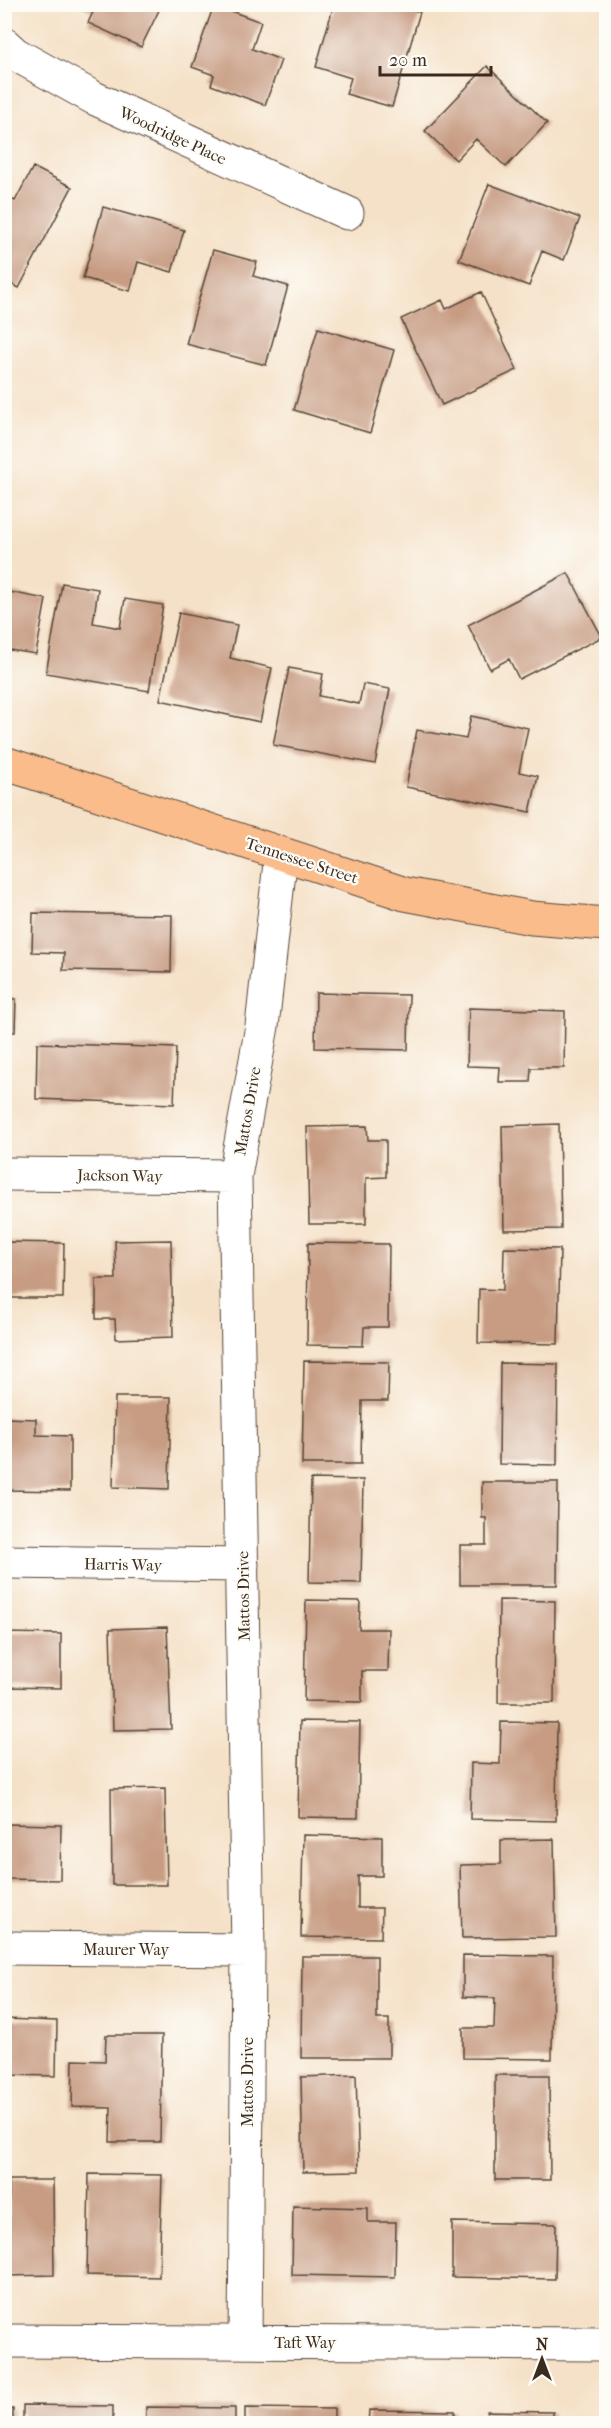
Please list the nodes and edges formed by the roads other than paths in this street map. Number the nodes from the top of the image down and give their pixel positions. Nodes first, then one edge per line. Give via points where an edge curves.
1 (4, 45) edge
2 (347, 213) dead end
3 (4, 763) edge
4 (281, 854) junction
5 (606, 924) edge
6 (4, 1174) edge
7 (235, 1176) junction
8 (4, 1562) edge
9 (242, 1565) junction
10 (4, 1948) edge
11 (248, 1950) junction
12 (4, 2341) edge
13 (245, 2342) junction
14 (606, 2344) edge

1 - 2 street, Woodridge Place via 94,98
3 - 4 main road, Tennessee Street
4 - 5 main road, Tennessee Street via 405,894 532,918
4 - 7 street, Mattos Drive via 262,1026
6 - 7 street, Jackson Way
7 - 9 street, Mattos Drive
8 - 9 street, Harris Way
9 - 11 street, Mattos Drive
10 - 11 street, Maurer Way
11 - 13 street, Mattos Drive
12 - 13 street, Taft Way
13 - 14 street, Taft Way

